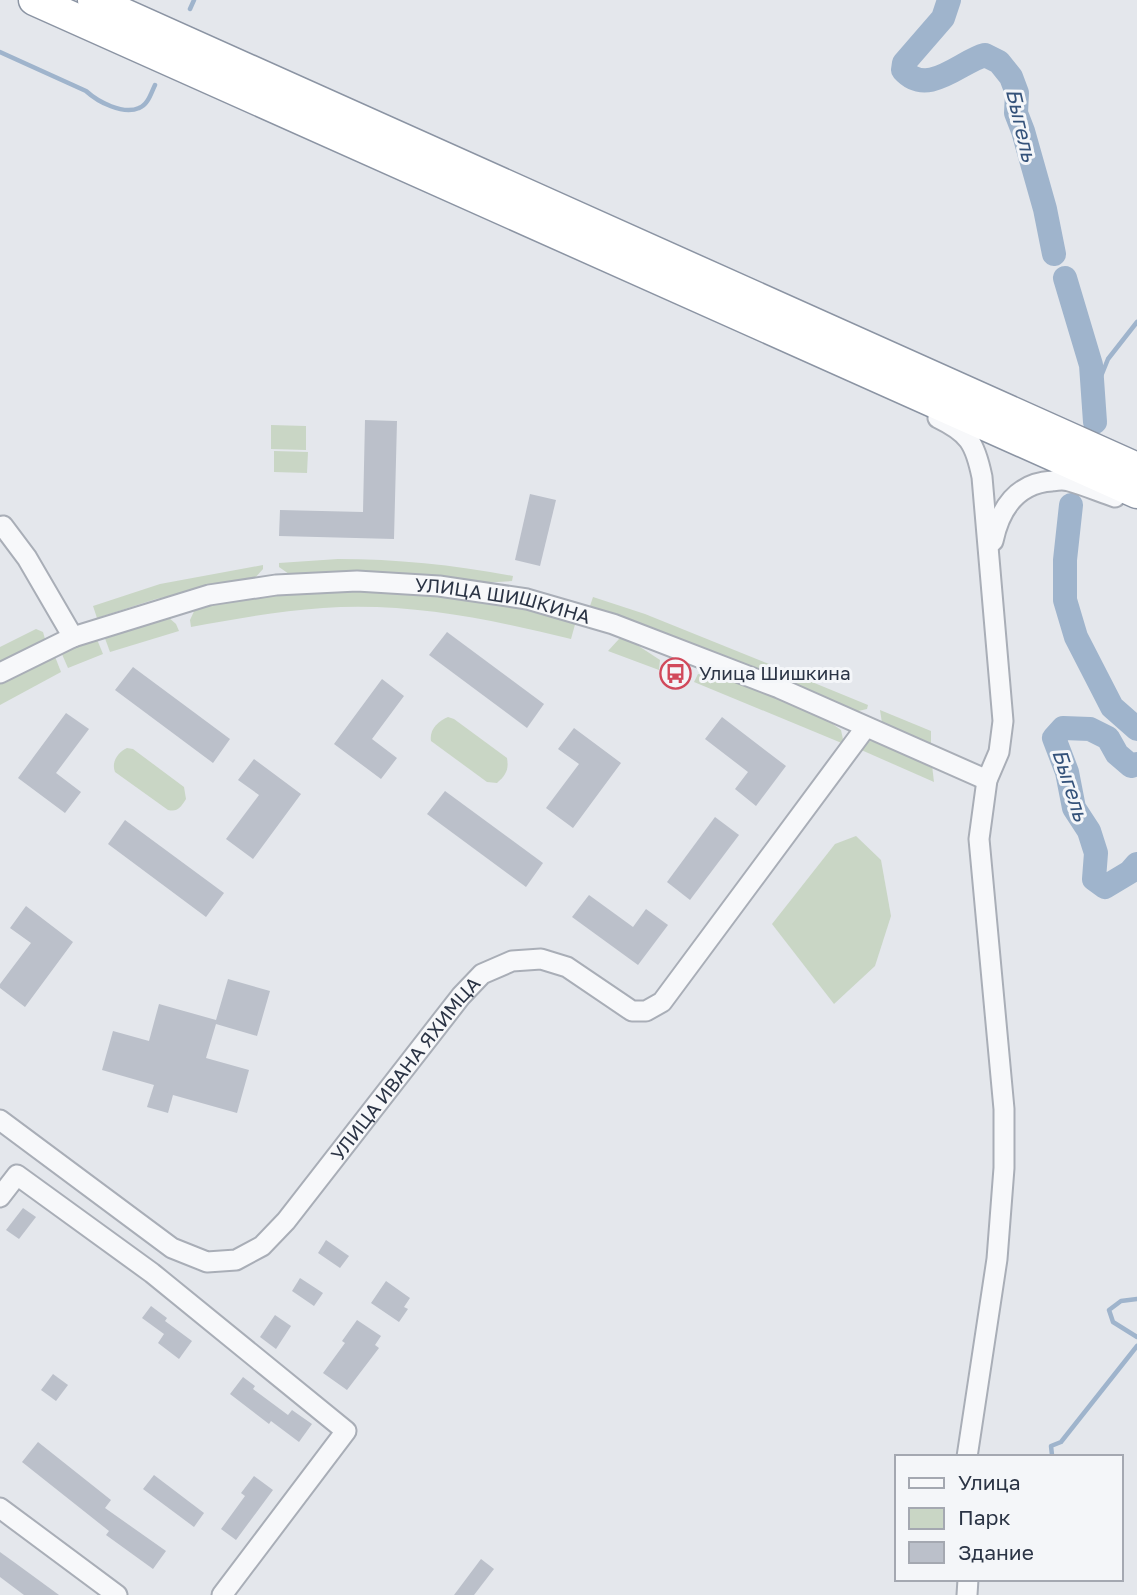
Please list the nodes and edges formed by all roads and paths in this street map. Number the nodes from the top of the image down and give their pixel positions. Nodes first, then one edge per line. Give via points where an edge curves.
1 (34, 0) edge
2 (93, 0) edge
3 (855, 368) junction
4 (1137, 468) edge
5 (1137, 494) edge
6 (1137, 504) edge
7 (3, 526) dead end
8 (989, 562) junction
9 (73, 637) junction
10 (0, 673) edge
11 (866, 727) junction
12 (987, 780) junction
13 (0, 1120) edge
14 (0, 1198) edge
15 (967, 1455) edge
16 (0, 1508) edge
17 (117, 1595) edge
18 (222, 1595) edge

1 - 3 highway
2 - 4 highway
3 - 5 highway
3 - 8 street via 900,399 958,427 970,439 982,477
6 - 8 street via 1066,480 1021,489 997,522
7 - 9 street
8 - 12 street via 1003,721 999,752
9 - 10 street, УЛИЦА ШИШКИНА
9 - 11 street, УЛИЦА ШИШКИНА via 209,596 275,585 357,581 439,586 527,599 613,624
11 - 12 street, УЛИЦА ШИШКИНА
11 - 13 street, УЛИЦА ИВАНА ЯХИМЦА via 662,1002 632,1012 567,967 541,959 512,961 482,974 286,1221 262,1246 236,1261 207,1262 172,1248
12 - 15 street via 979,839 1004,1109 1004,1168 997,1259
14 - 18 street via 17,1175 152,1273 346,1431
16 - 17 street

